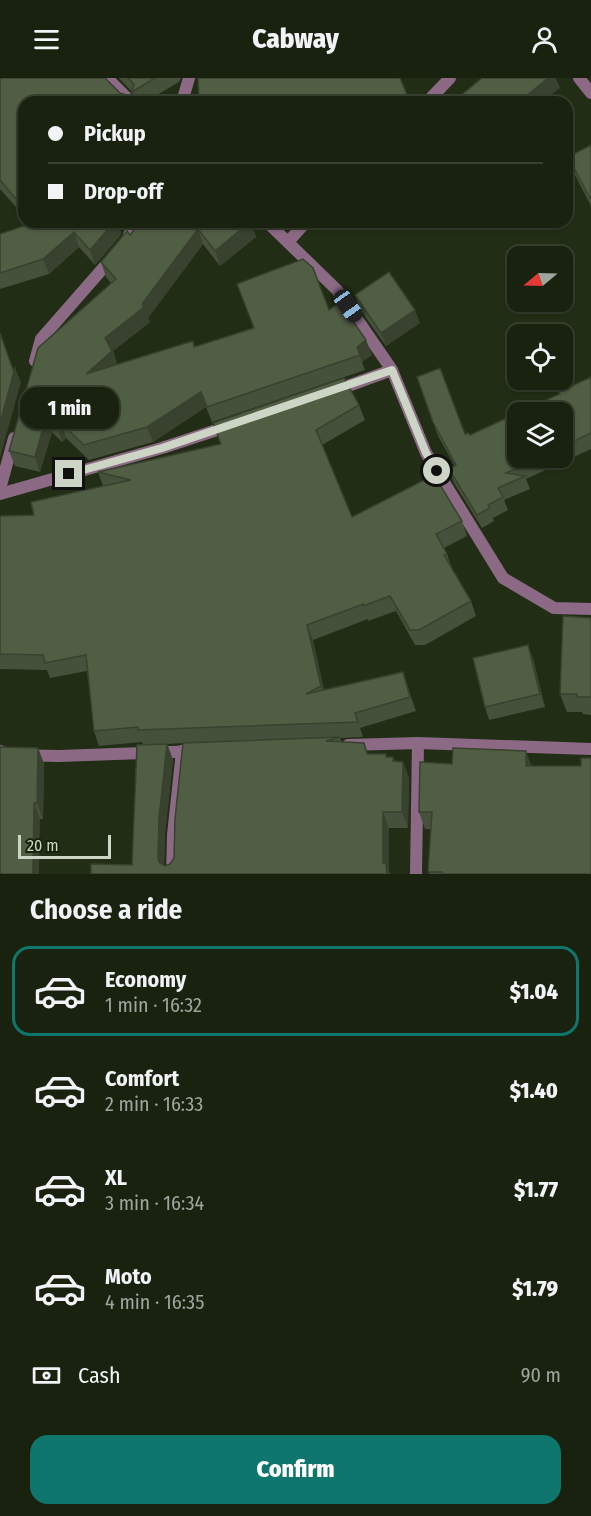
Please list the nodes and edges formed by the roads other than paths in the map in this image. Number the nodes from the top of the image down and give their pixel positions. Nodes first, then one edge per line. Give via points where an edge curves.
1 (107, 78) edge
2 (189, 78) edge
3 (450, 78) edge
4 (579, 78) edge
5 (591, 93) edge
6 (125, 96) edge
7 (184, 96) edge
8 (433, 96) edge
9 (132, 228) edge
10 (273, 228) edge
11 (301, 228) edge
12 (288, 242) junction
13 (392, 370) junction
14 (31, 374) edge
15 (324, 394) edge
16 (239, 422) edge
17 (16, 431) edge
18 (0, 491) edge
19 (591, 609) edge
20 (418, 743) junction
21 (335, 746) edge
22 (591, 749) edge
23 (217, 750) edge
24 (182, 751) junction
25 (0, 752) edge
26 (172, 874) edge
27 (416, 874) edge

1 - 6 street
2 - 7 street
3 - 8 street
4 - 5 street
9 - 14 street via 126,242 41,339
10 - 12 street
11 - 12 street
12 - 13 street via 337,290
13 - 15 street
13 - 19 street via 426,453 503,579 554,608
16 - 18 street via 162,448
17 - 18 street
20 - 21 street
20 - 22 street
20 - 27 street
23 - 24 street
24 - 25 street via 59,756
24 - 26 street

